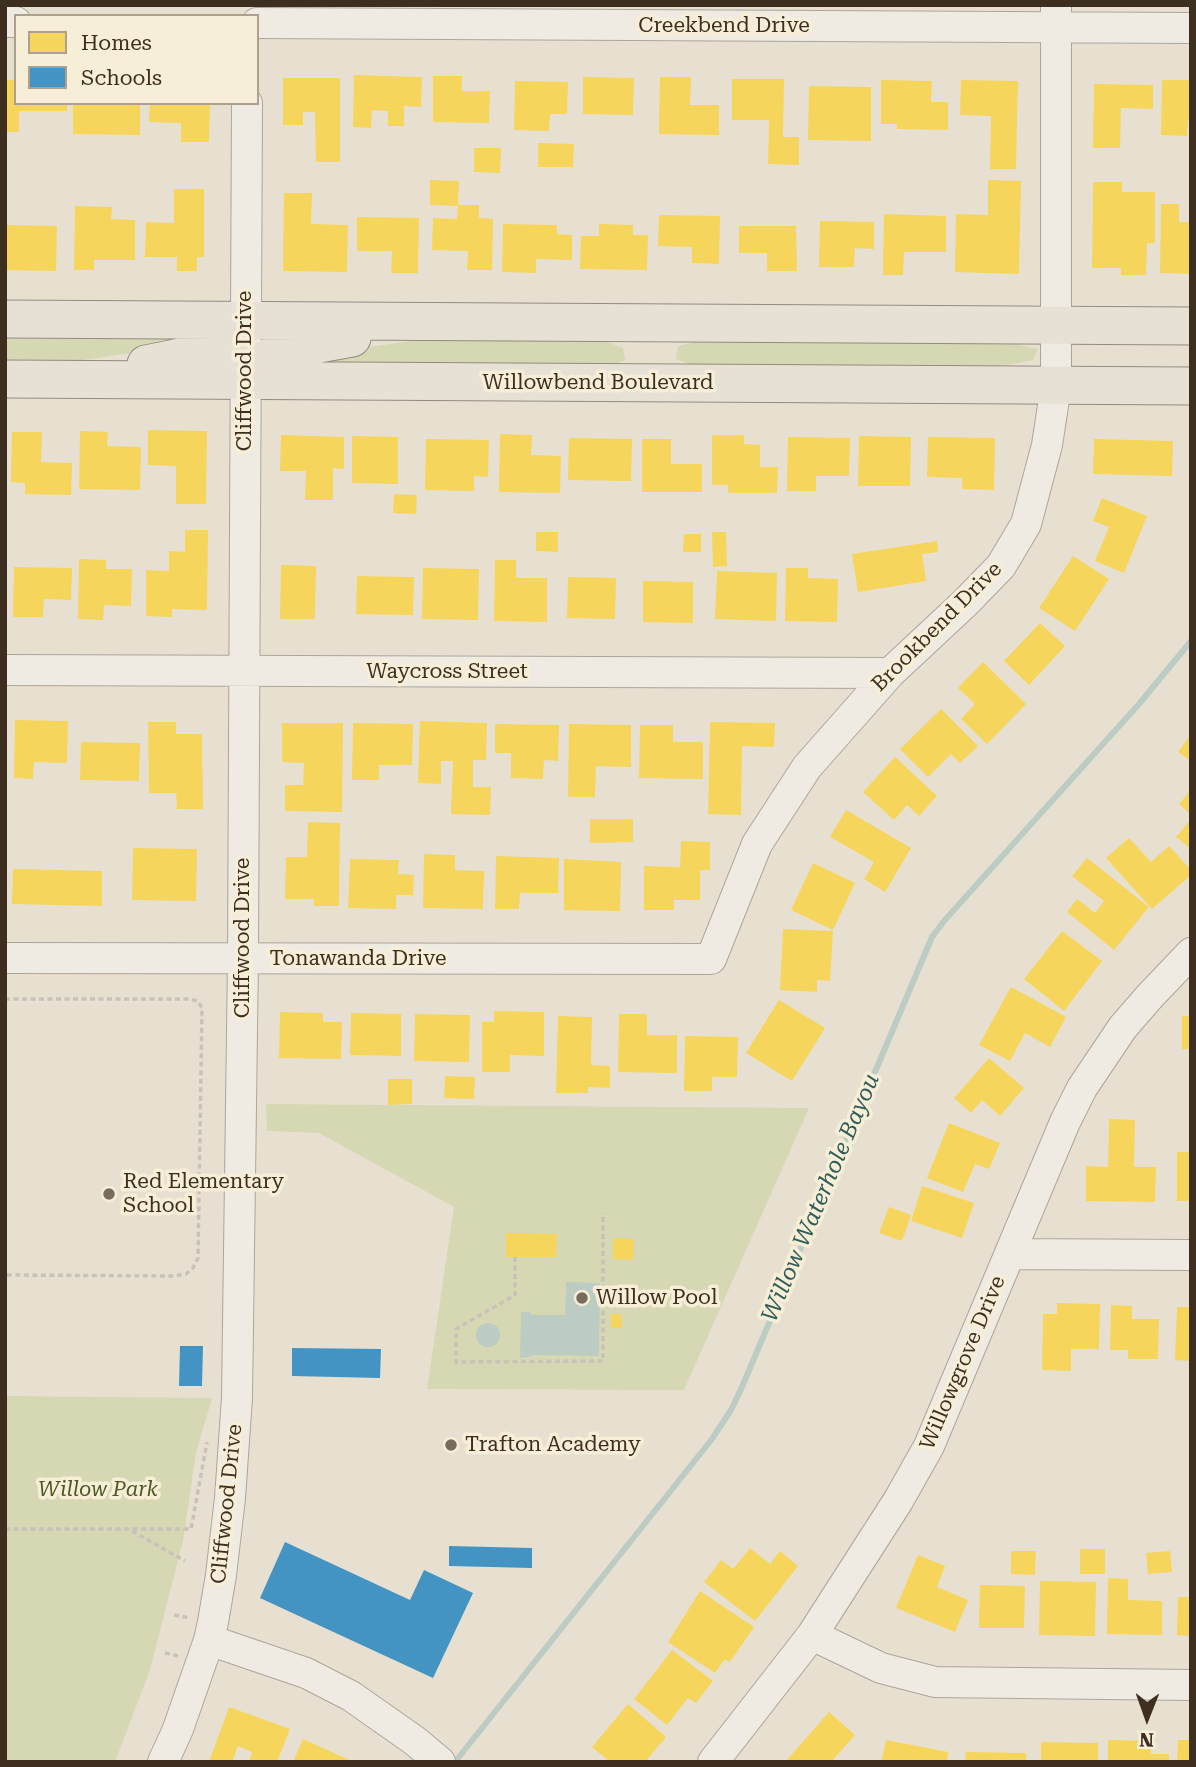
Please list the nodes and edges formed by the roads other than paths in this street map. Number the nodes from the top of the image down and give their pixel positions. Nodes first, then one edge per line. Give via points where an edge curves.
1 (1056, 17) edge
2 (259, 23) edge
3 (1191, 28) edge
4 (247, 105) edge
5 (5, 319) edge
6 (246, 321) junction
7 (446, 321) junction
8 (651, 323) junction
9 (1057, 326) junction
10 (1191, 326) edge
11 (5, 379) edge
12 (69, 380) junction
13 (246, 380) junction
14 (652, 383) junction
15 (1056, 386) junction
16 (1191, 386) edge
17 (5, 670) edge
18 (244, 671) junction
19 (890, 673) junction
20 (5, 957) edge
21 (1188, 958) edge
22 (243, 959) junction
23 (711, 959) joint
24 (1010, 1254) junction
25 (1191, 1255) edge
26 (812, 1635) junction
27 (209, 1640) junction
28 (1191, 1685) edge
29 (163, 1762) edge
30 (440, 1762) edge
31 (713, 1762) edge

1 - 2 street, Creekbend Drive
1 - 3 street, Creekbend Drive
1 - 9 street, Brookbend Drive
4 - 6 street, Cliffwood Drive
5 - 6 main road
6 - 7 main road
6 - 12 main road via 236,337 215,350
6 - 13 street, Cliffwood Drive
7 - 8 main road
7 - 13 main road via 280,351 259,362
8 - 9 main road
8 - 14 main road
9 - 10 main road
9 - 15 street, Brookbend Drive
11 - 12 main road, Willowbend Boulevard
12 - 13 main road, Willowbend Boulevard
13 - 14 main road, Willowbend Boulevard
13 - 18 street, Cliffwood Drive
14 - 15 main road, Willowbend Boulevard
15 - 16 main road, Willowbend Boulevard
15 - 19 street, Brookbend Drive via 1047,445 1026,524 1001,566
17 - 18 street, Waycross Street
18 - 19 street, Waycross Street
18 - 22 street, Cliffwood Drive
19 - 23 street, Brookbend Drive via 807,767 757,844
20 - 22 street, Tonawanda Drive
21 - 24 street, Willowgrove Drive via 1124,1027 1082,1088
22 - 23 street, Tonawanda Drive
22 - 27 street, Cliffwood Drive via 237,1398 230,1498
24 - 25 street
24 - 26 street, Willowgrove Drive via 929,1446
26 - 28 street via 881,1668 935,1682
26 - 31 street, Willowgrove Drive
27 - 29 street, Cliffwood Drive
27 - 30 street via 306,1673 351,1696

